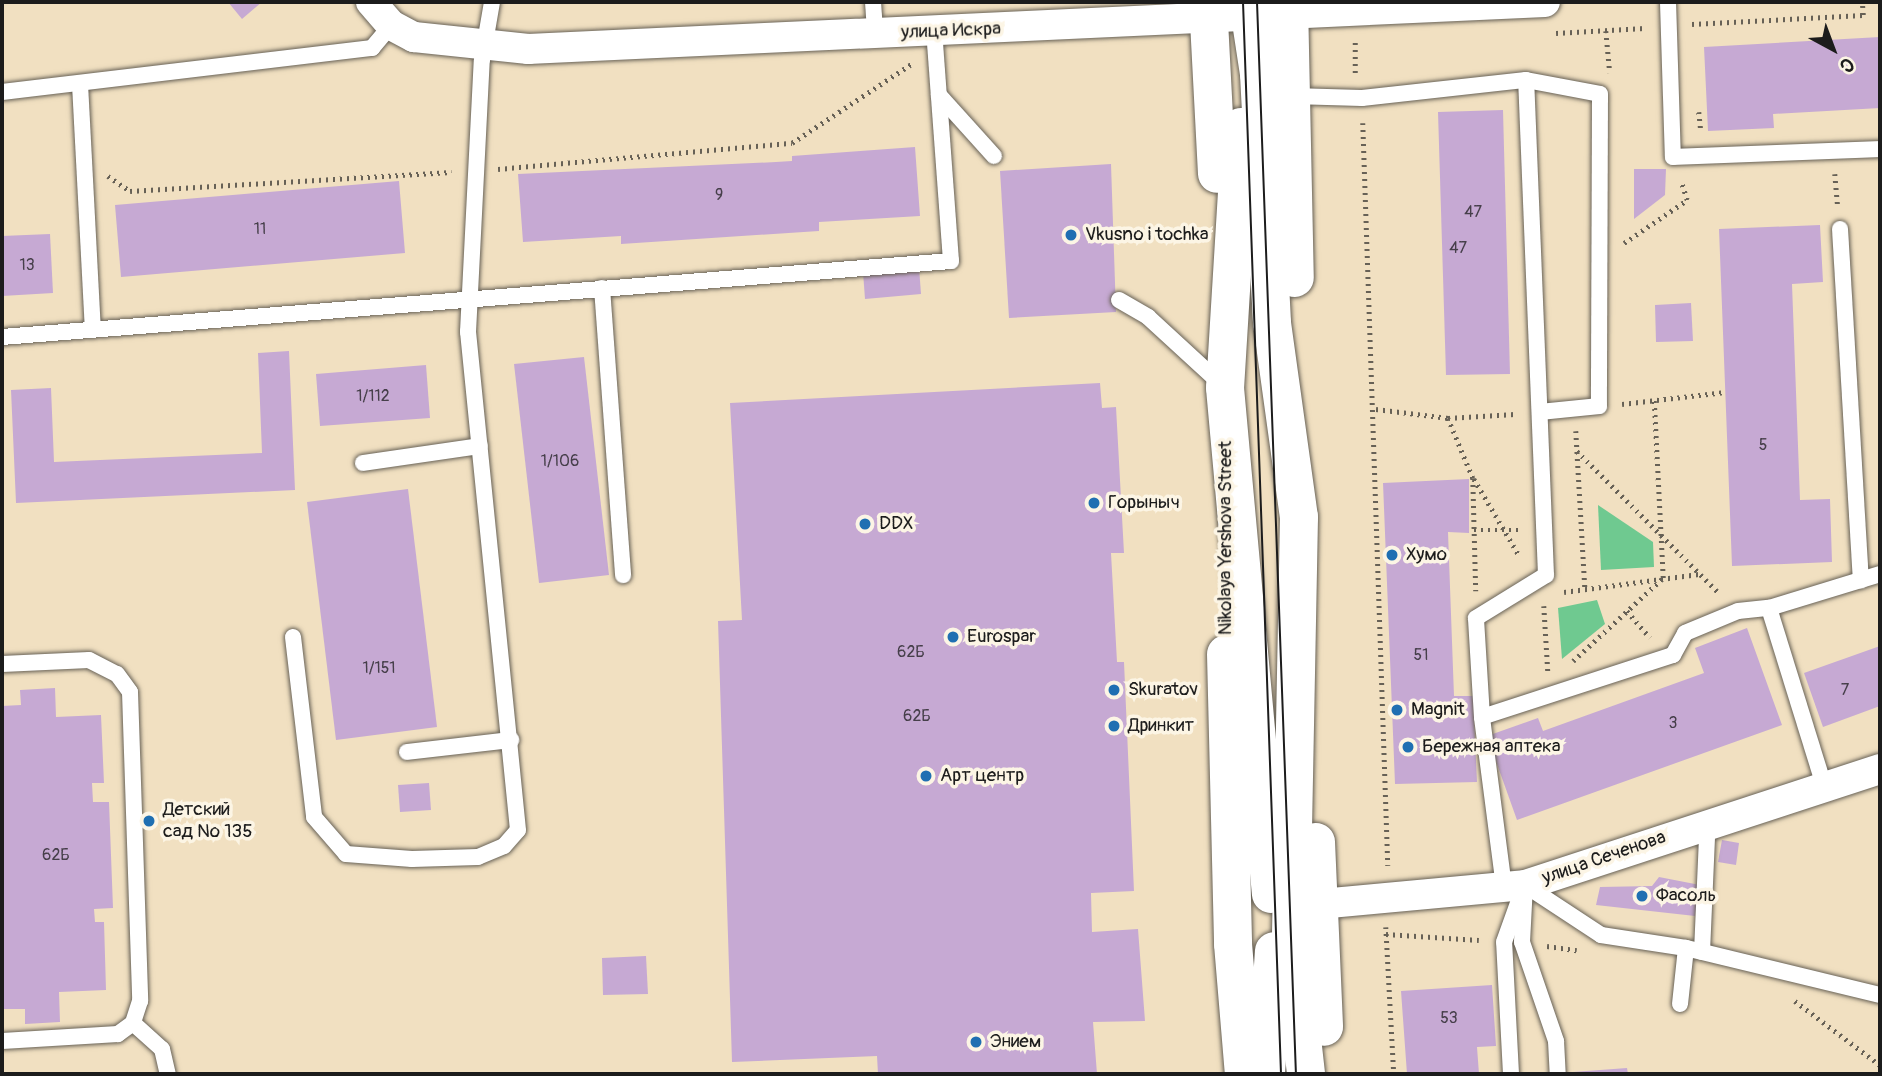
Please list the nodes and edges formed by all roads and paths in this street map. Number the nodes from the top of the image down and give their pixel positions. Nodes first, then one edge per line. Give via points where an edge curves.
1 (371, 2) edge
2 (492, 2) edge
3 (873, 2) edge
4 (1545, 2) edge
5 (1668, 2) edge
6 (1862, 2) edge
7 (1250, 7) edge
8 (1289, 7) edge
9 (1209, 10) edge
10 (1690, 24) junction
11 (391, 25) junction
12 (1668, 27) junction
13 (934, 32) junction
14 (1553, 33) dead end
15 (875, 34) junction
16 (1692, 35) dead end
17 (1367, 40) dead end
18 (483, 48) junction
19 (919, 59) dead end
20 (1526, 80) junction
21 (80, 84) junction
22 (2, 92) edge
23 (939, 95) junction
24 (1292, 96) junction
25 (1362, 98) junction
26 (1699, 107) dead end
27 (1702, 144) dead end
28 (1880, 149) edge
29 (1833, 151) junction
30 (994, 156) dead end
31 (1673, 157) junction
32 (84, 160) junction
33 (475, 171) junction
34 (1840, 229) joint
35 (1600, 248) junction
36 (602, 288) junction
37 (468, 299) junction
38 (1119, 300) dead end
39 (93, 328) junction
40 (2, 337) edge
41 (1225, 388) junction
42 (1725, 392) dead end
43 (1654, 400) junction
44 (1599, 406) junction
45 (1376, 409) junction
46 (1575, 409) junction
47 (1540, 412) junction
48 (1448, 418) junction
49 (480, 446) junction
50 (1577, 451) junction
51 (363, 463) dead end
52 (1473, 478) junction
53 (1299, 517) junction
54 (1474, 530) junction
55 (1504, 530) junction
56 (1544, 530) junction
57 (1661, 537) junction
58 (1699, 574) junction
59 (1880, 574) edge
60 (623, 575) dead end
61 (1663, 578) junction
62 (1861, 580) junction
63 (1539, 588) junction
64 (1585, 589) junction
65 (1504, 600) junction
66 (1769, 608) junction
67 (1627, 611) junction
68 (1738, 611) junction
69 (1476, 618) junction
70 (293, 637) dead end
71 (1667, 657) junction
72 (2, 664) edge
73 (1550, 689) junction
74 (1482, 717) junction
75 (511, 740) junction
76 (407, 752) dead end
77 (1880, 769) edge
78 (1825, 789) junction
79 (1703, 824) junction
80 (1515, 886) junction
81 (1387, 896) junction
82 (1320, 904) junction
83 (1386, 934) junction
84 (1504, 942) junction
85 (1522, 942) junction
86 (1694, 950) junction
87 (1590, 952) dead end
88 (1880, 995) edge
89 (1792, 999) dead end
90 (1680, 1004) dead end
91 (133, 1023) junction
92 (2, 1041) edge
93 (1880, 1065) edge
94 (168, 1074) edge
95 (1244, 1074) edge
96 (1266, 1074) edge
97 (1306, 1074) edge
98 (1326, 1074) edge
99 (1394, 1074) edge
100 (1511, 1074) edge
101 (1558, 1074) edge

1 - 11 street, улица Искра
2 - 18 lane
3 - 15 lane
4 - 8 street, улица Искра
5 - 12 lane
6 - 10 path via 1863,15
7 - 8 street, улица Искра
7 - 9 street, улица Искра
7 - 41 main road
7 - 53 main road via 1259,74 1272,323
8 - 24 main road
9 - 13 street, улица Искра
9 - 41 main road, Nikolaya Yershova Street
10 - 12 path
10 - 16 path
11 - 18 street, улица Искра via 414,37
11 - 21 lane via 372,48
12 - 14 path
12 - 31 lane
13 - 15 street, улица Искра
13 - 23 lane
15 - 18 street, улица Искра
17 - 25 path via 1354,41 1355,74
18 - 33 lane
19 - 33 path via 792,143
20 - 25 lane
20 - 35 lane via 1600,94
20 - 47 lane
21 - 22 lane
21 - 32 lane
23 - 30 lane
23 - 36 lane via 951,261
24 - 25 lane
24 - 53 main road
25 - 45 path
26 - 27 path
28 - 29 lane
29 - 31 lane
29 - 34 path
31 - 35 path via 1687,200 1609,253
32 - 33 path via 130,191
32 - 39 lane
33 - 37 lane
34 - 62 lane
35 - 44 lane
36 - 37 lane
36 - 60 lane
37 - 39 lane
37 - 49 lane
38 - 41 lane via 1148,317
39 - 40 lane
41 - 95 main road, Nikolaya Yershova Street via 1227,774 1233,944
41 - 96 main road via 1275,941
42 - 43 path
43 - 44 path
43 - 57 path
44 - 46 lane
45 - 48 path
45 - 81 path
46 - 47 lane
46 - 50 path
47 - 48 path
47 - 56 lane
48 - 52 path
49 - 51 lane
49 - 75 lane
50 - 57 path
50 - 64 path
52 - 54 path
52 - 55 path
53 - 82 main road
53 - 97 main road via 1291,940
54 - 55 path
54 - 69 path
55 - 56 path
55 - 63 path
56 - 63 lane via 1546,575
57 - 58 path
57 - 61 path
58 - 61 path
58 - 68 path
59 - 62 lane
61 - 64 path
61 - 67 path
62 - 66 lane
63 - 64 path
63 - 65 lane
63 - 65 path
63 - 73 path
65 - 69 lane
66 - 68 lane
66 - 78 lane
67 - 71 path
67 - 73 path
68 - 71 lane via 1685,633
69 - 74 lane
70 - 75 lane via 314,817 346,854 478,857 504,846 518,831
71 - 73 lane
72 - 91 lane via 89,660 117,674 130,692 141,1001
73 - 74 lane
74 - 80 lane
75 - 76 lane
77 - 78 street, улица Сеченова
78 - 79 street, улица Сеченова
79 - 80 street, улица Сеченова
79 - 86 lane via 1707,836
80 - 81 street, улица Сеченова
80 - 84 lane
80 - 85 lane
80 - 86 lane via 1601,935
81 - 82 street, улица Сеченова
81 - 83 path
82 - 98 main road
83 - 84 path
83 - 99 path
84 - 100 lane
85 - 87 path
85 - 101 lane via 1556,1041
86 - 88 lane
86 - 90 lane
89 - 93 path
91 - 92 lane via 118,1034 102,1037
91 - 94 lane via 162,1049

